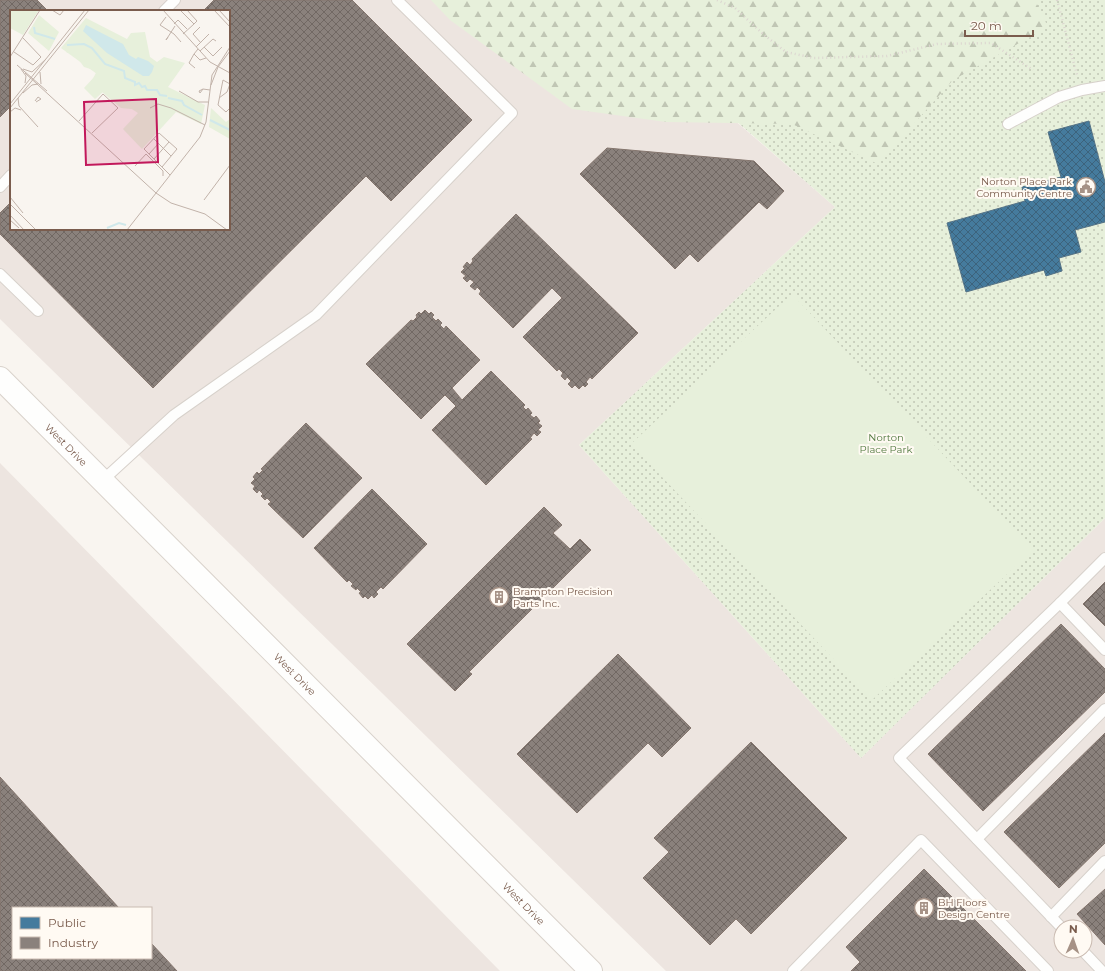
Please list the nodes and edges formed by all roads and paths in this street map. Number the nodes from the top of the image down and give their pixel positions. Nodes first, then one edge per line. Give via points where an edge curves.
1 (175, 0) edge
2 (397, 0) edge
3 (717, 0) edge
4 (1057, 0) edge
5 (165, 10) edge
6 (1074, 63) dead end
7 (1033, 70) dead end
8 (1105, 86) edge
9 (1008, 124) dead end
10 (10, 176) edge
11 (0, 187) edge
12 (0, 274) edge
13 (38, 311) dead end
14 (0, 378) edge
15 (102, 481) junction
16 (1105, 558) edge
17 (1060, 603) junction
18 (1105, 650) edge
19 (1105, 709) edge
20 (978, 839) junction
21 (1105, 862) edge
22 (1051, 917) joint
23 (1091, 959) edge
24 (591, 971) edge
25 (793, 971) edge
26 (1048, 971) edge
27 (1102, 971) edge

1 - 5 lane
2 - 15 lane via 512,113 316,315 174,415
3 - 7 path via 735,8 786,52 814,58 888,56 937,44 991,43
4 - 6 path
8 - 9 lane via 1059,97
10 - 11 lane
12 - 13 lane
14 - 15 street, West Drive
15 - 24 street, West Drive
16 - 17 lane
17 - 18 lane
17 - 20 lane via 899,758
19 - 20 lane
20 - 22 lane
21 - 22 lane
23 - 27 lane
25 - 26 lane via 921,840

